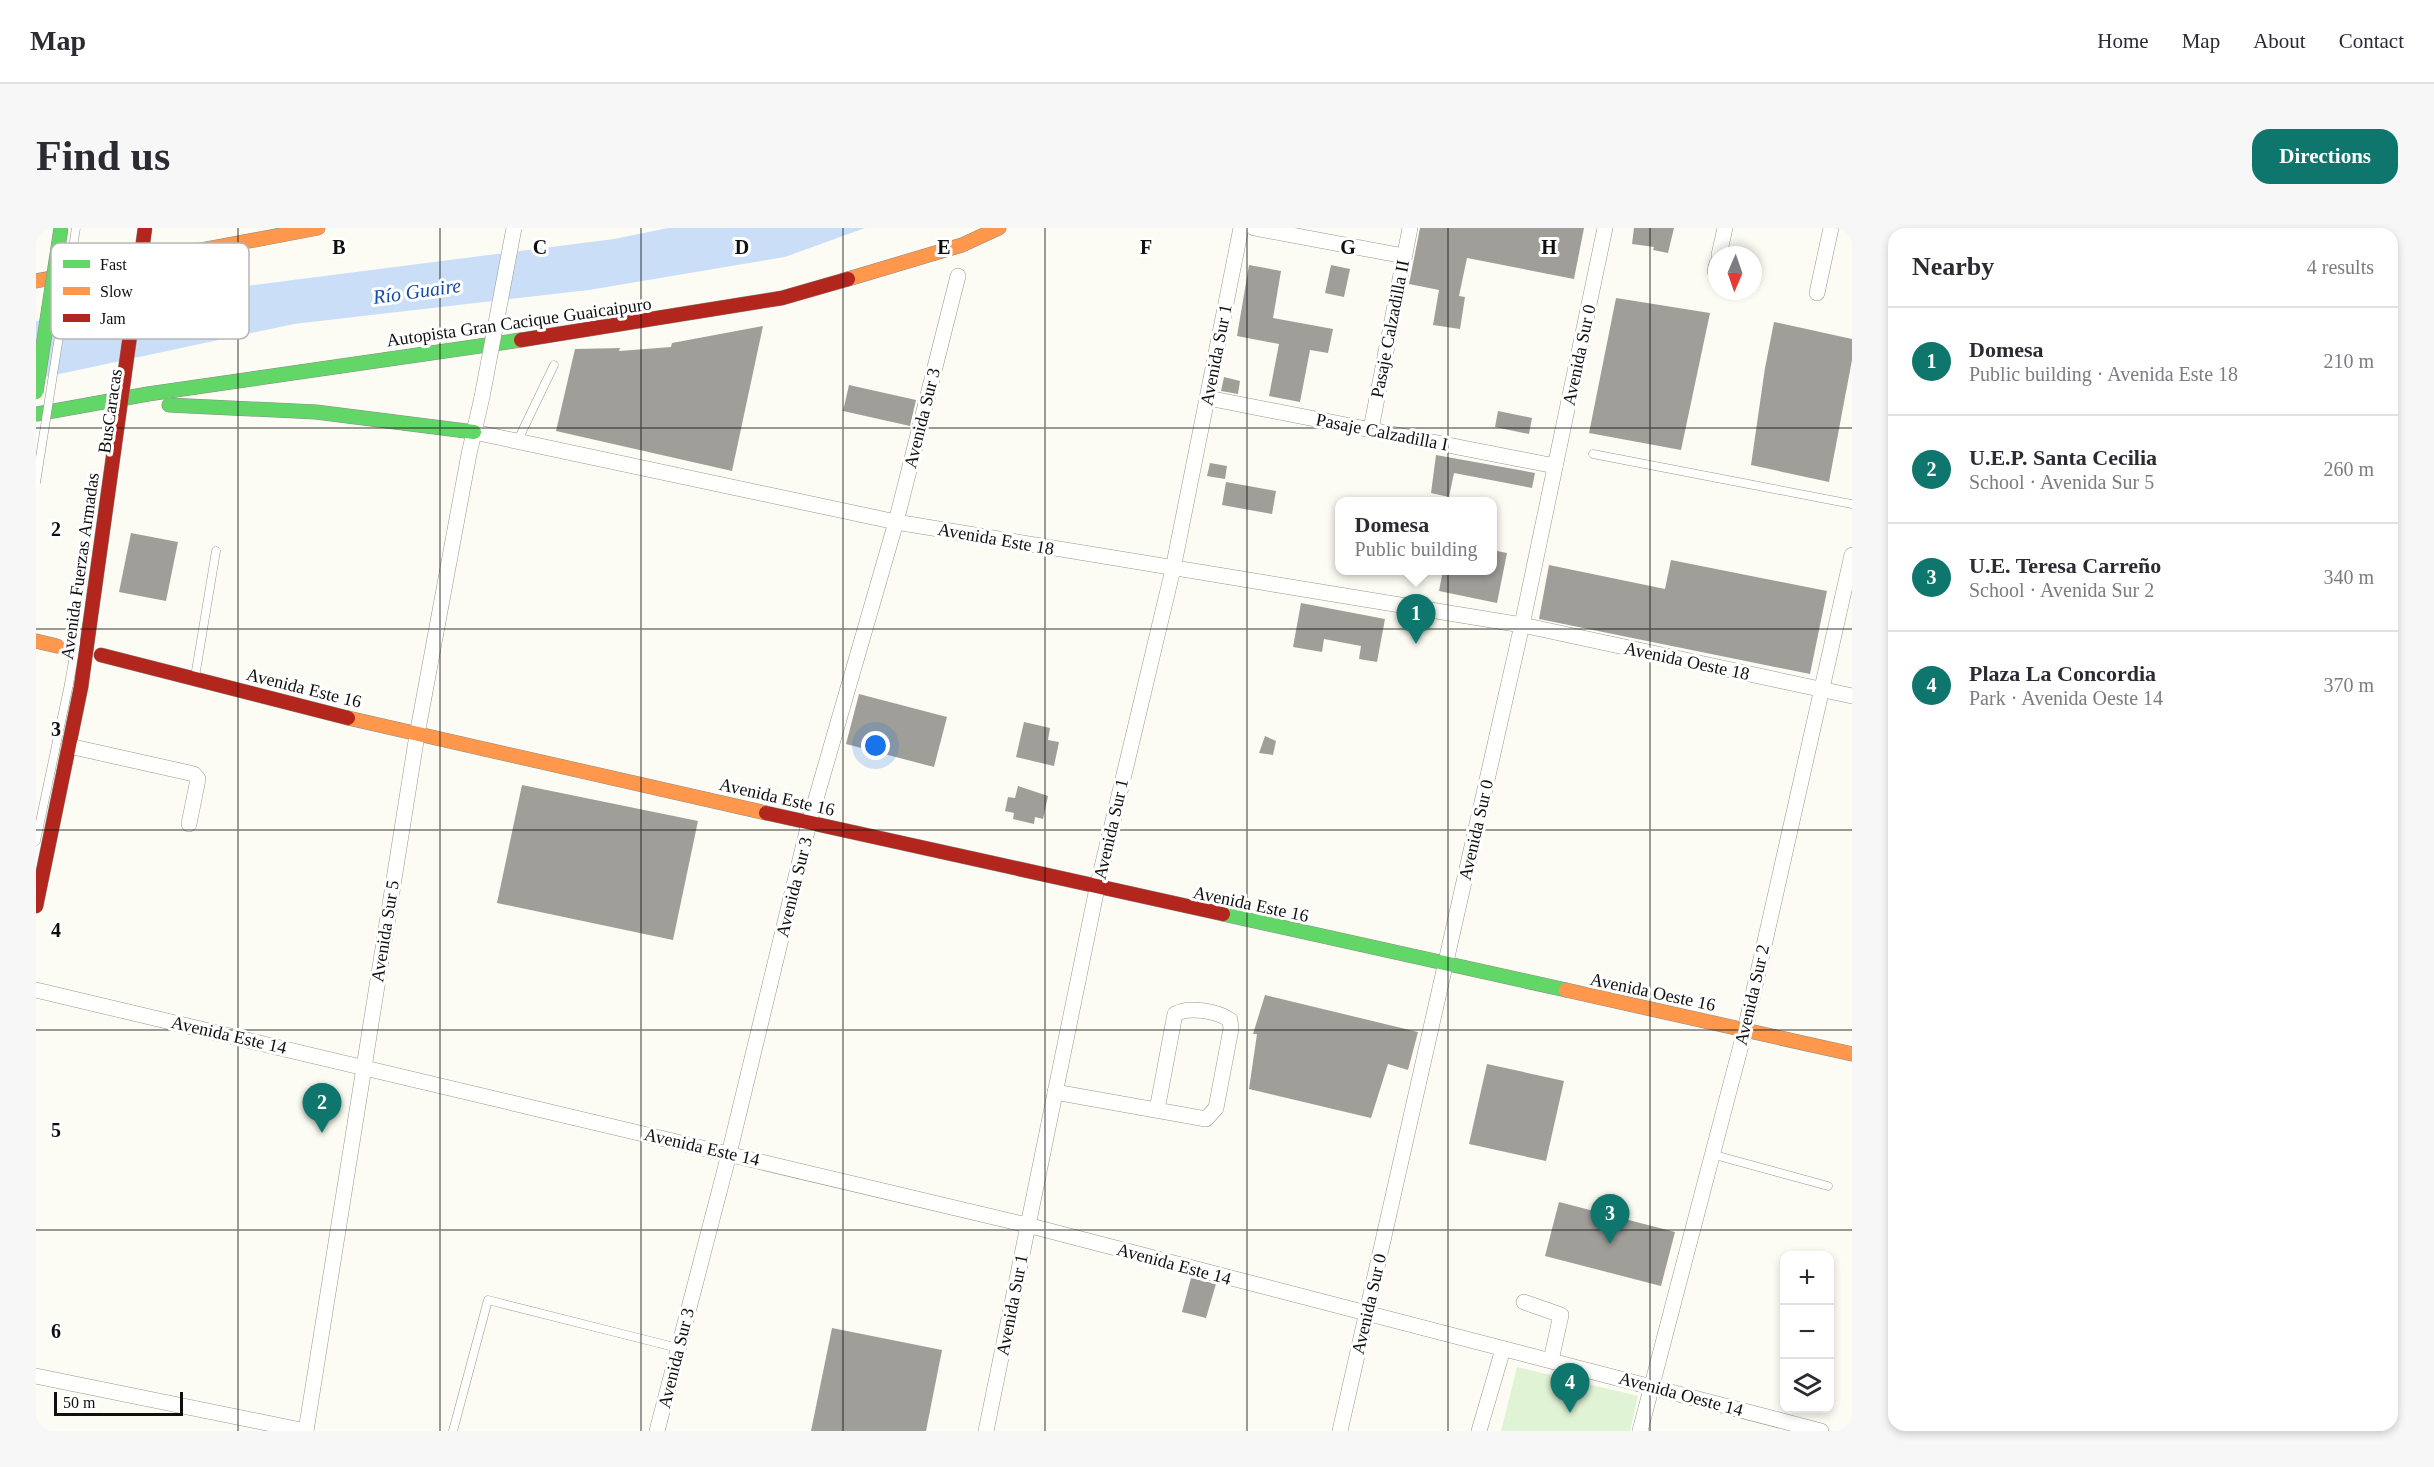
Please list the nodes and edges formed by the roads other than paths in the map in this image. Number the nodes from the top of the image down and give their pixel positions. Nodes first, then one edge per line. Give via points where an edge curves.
1 (61, 228) edge
2 (76, 228) edge
3 (145, 228) edge
4 (318, 228) edge
5 (514, 228) edge
6 (999, 228) edge
7 (1241, 228) edge
8 (1254, 228) edge
9 (1410, 228) edge
10 (1605, 228) edge
11 (1725, 228) edge
12 (1831, 228) edge
13 (59, 243) edge
14 (74, 243) edge
15 (143, 243) edge
16 (238, 243) edge
17 (1721, 246) edge
18 (1404, 256) junction
19 (958, 276) dead end
20 (51, 278) edge
21 (36, 281) edge
22 (1817, 293) dead end
23 (51, 294) edge
24 (59, 339) edge
25 (128, 339) edge
26 (554, 365) dead end
27 (36, 392) edge
28 (112, 393) dead end
29 (1208, 399) junction
30 (148, 404) dead end
31 (36, 414) edge
32 (109, 416) dead end
33 (1371, 429) junction
34 (474, 432) junction
35 (517, 442) junction
36 (104, 452) dead end
37 (1593, 454) dead end
38 (1555, 466) junction
39 (36, 483) edge
40 (1852, 504) edge
41 (896, 522) junction
42 (216, 551) dead end
43 (1852, 555) edge
44 (1173, 569) junction
45 (81, 616) dead end
46 (1522, 625) junction
47 (77, 639) dead end
48 (36, 641) edge
49 (57, 646) dead end
50 (101, 656) dead end
51 (195, 678) junction
52 (75, 685) junction
53 (1821, 690) junction
54 (1852, 696) edge
55 (417, 735) junction
56 (69, 746) junction
57 (809, 823) junction
58 (189, 824) dead end
59 (36, 841) edge
60 (1097, 888) junction
61 (36, 906) edge
62 (1446, 966) junction
63 (36, 990) edge
64 (1745, 1030) junction
65 (1852, 1054) edge
66 (363, 1066) junction
67 (1055, 1092) junction
68 (1157, 1110) junction
69 (729, 1154) junction
70 (1711, 1154) junction
71 (1828, 1186) dead end
72 (1027, 1225) junction
73 (1524, 1302) dead end
74 (1366, 1314) junction
75 (678, 1348) junction
76 (1503, 1349) junction
77 (1551, 1360) junction
78 (36, 1376) edge
79 (1651, 1386) junction
80 (306, 1431) edge
81 (453, 1431) edge
82 (657, 1431) edge
83 (986, 1431) edge
84 (1340, 1431) edge
85 (1479, 1431) edge
86 (1640, 1431) edge
87 (1821, 1431) edge

1 - 13 main road, bridge
2 - 14 lane, bridge
3 - 15 main road, Avenida Fuerzas Armadas, bridge
4 - 16 main road
5 - 34 street, Avenida Sur 5, bridge
6 - 31 main road, Autopista Gran Cacique Guaicaipuro via 962,245 782,298
7 - 29 street, Avenida Sur 1
8 - 18 street
9 - 18 street, Pasaje Calzadilla II
10 - 38 street, Avenida Sur 0
11 - 17 street
12 - 22 street
18 - 33 street, Pasaje Calzadilla II
19 - 41 street, Avenida Sur 3
20 - 21 main road
23 - 27 main road, bridge
24 - 39 lane, bridge
25 - 52 main road, Avenida Fuerzas Armadas, bridge
26 - 35 lane
28 - 32 lane, BusCaracas
29 - 33 street, Pasaje Calzadilla I
29 - 44 street, Avenida Sur 1
30 - 34 main road via 316,412
33 - 38 street, Pasaje Calzadilla I
34 - 35 street, Avenida Este 18
34 - 55 street, Avenida Sur 5
35 - 41 street, Avenida Este 18
36 - 45 lane, BusCaracas
37 - 40 lane
38 - 46 street, Avenida Sur 0
41 - 44 street, Avenida Este 18
41 - 57 street, Avenida Sur 3
42 - 51 lane
43 - 53 street, Avenida Sur 2
44 - 46 street, Avenida Este 18
44 - 60 street, Avenida Sur 1
46 - 53 street, Avenida Oeste 18
46 - 62 street, Avenida Sur 0
47 - 52 lane, bridge
48 - 49 main road
50 - 51 main road, Avenida Este 16
51 - 55 main road, Avenida Este 16
52 - 56 main road, Avenida Fuerzas Armadas
52 - 59 lane
53 - 54 street, Avenida Oeste 18
53 - 64 street, Avenida Sur 2
55 - 57 main road, Avenida Este 16
55 - 66 street, Avenida Sur 5
56 - 58 street via 194,774 198,779
56 - 61 main road, Avenida Fuerzas Armadas
57 - 60 main road, Avenida Este 16
57 - 69 street, Avenida Sur 3
60 - 62 main road, Avenida Este 16
60 - 67 street, Avenida Sur 1
62 - 64 main road, Avenida Oeste 16
62 - 74 street, Avenida Sur 0
63 - 66 street, Avenida Este 14
64 - 65 main road, Avenida Oeste 16
64 - 70 street, Avenida Sur 2
66 - 69 street, Avenida Este 14
66 - 80 street, Avenida Sur 5
67 - 68 street
67 - 72 street, Avenida Sur 1
68 - 68 street via 1206,1119 1211,1116 1218,1097 1230,1020 1205,1012 1182,1010 1175,1014
69 - 72 street, Avenida Este 14
69 - 75 street, Avenida Sur 3
70 - 71 lane
70 - 79 street, Avenida Sur 2
72 - 74 street, Avenida Este 14
72 - 83 street, Avenida Sur 1
73 - 77 street via 1561,1315
74 - 76 street, Avenida Oeste 14
74 - 84 street, Avenida Sur 0
75 - 81 lane via 488,1300
75 - 82 street, Avenida Sur 3
76 - 77 street, Avenida Oeste 14
76 - 85 street
77 - 79 street, Avenida Oeste 14
78 - 80 street
79 - 86 street, Avenida Sur 2
79 - 87 street, Avenida Oeste 14

